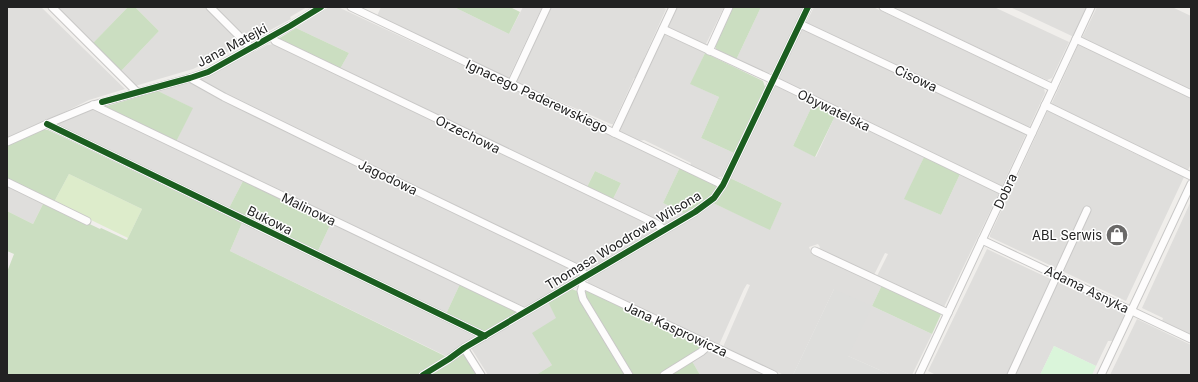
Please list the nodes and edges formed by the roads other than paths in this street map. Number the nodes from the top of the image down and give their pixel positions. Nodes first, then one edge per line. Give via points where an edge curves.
1 (52, 7) edge
2 (210, 7) edge
3 (321, 7) edge
4 (351, 7) edge
5 (547, 7) edge
6 (673, 7) edge
7 (729, 7) edge
8 (808, 7) edge
9 (882, 7) edge
10 (1091, 7) edge
11 (800, 24) junction
12 (662, 29) junction
13 (272, 36) junction
14 (1076, 38) junction
15 (251, 48) junction
16 (709, 51) junction
17 (190, 78) junction
18 (773, 80) junction
19 (511, 84) junction
20 (1053, 88) junction
21 (137, 92) junction
22 (1191, 94) edge
23 (94, 105) junction
24 (1045, 105) junction
25 (47, 124) junction
26 (1032, 132) junction
27 (614, 133) junction
28 (7, 142) edge
29 (1191, 176) edge
30 (7, 182) edge
31 (1191, 184) edge
32 (723, 185) junction
33 (1005, 192) junction
34 (1087, 210) dead end
35 (87, 220) dead end
36 (664, 230) junction
37 (982, 240) junction
38 (815, 251) dead end
39 (1057, 274) junction
40 (583, 281) junction
41 (1131, 311) junction
42 (525, 312) junction
43 (948, 313) junction
44 (485, 336) junction
45 (1191, 339) edge
46 (709, 345) junction
47 (464, 348) junction
48 (922, 374) edge
49 (423, 375) edge
50 (481, 375) edge
51 (629, 375) edge
52 (664, 375) edge
53 (774, 375) edge
54 (1011, 375) edge
55 (1101, 375) edge

1 - 21 street
2 - 15 street
3 - 13 street, Jana Matejki
4 - 19 street, Ignacego Paderewskiego
5 - 19 street
6 - 12 street
7 - 16 street
8 - 11 street, Thomasa Woodrowa Wilsona
9 - 20 street
10 - 14 street, Dobra
11 - 18 street, Thomasa Woodrowa Wilsona
11 - 26 street, Cisowa
12 - 16 street, Obywatelska
12 - 27 street
13 - 15 street, Jana Matejki
13 - 36 street, Orzechowa via 275,41 657,224
14 - 20 street, Dobra
14 - 22 street
15 - 17 street, Jana Matejki via 208,72
16 - 18 street, Obywatelska
17 - 21 street, Jana Matejki
17 - 40 street, Jagodowa via 224,97 579,269
18 - 32 street, Thomasa Woodrowa Wilsona
18 - 33 street, Obywatelska
19 - 27 street, Ignacego Paderewskiego
20 - 24 street, Dobra
21 - 23 street, Jana Matejki
23 - 25 street, Jana Matejki
23 - 42 street, Malinowa
24 - 26 street, Dobra
24 - 29 street
25 - 28 street, Jana Matejki
25 - 44 street, Bukowa
26 - 33 street, Dobra
27 - 32 street, Ignacego Paderewskiego
30 - 35 street
31 - 41 street
32 - 36 street, Thomasa Woodrowa Wilsona via 706,205
33 - 37 street, Dobra
34 - 39 street
36 - 40 street, Thomasa Woodrowa Wilsona
37 - 39 street, Adama Asnyka
37 - 43 street, Dobra
38 - 43 street
39 - 41 street, Adama Asnyka
39 - 54 street
40 - 42 street, Thomasa Woodrowa Wilsona
40 - 46 street, Jana Kasprowicza
40 - 51 street via 583,299
41 - 45 street, Adama Asnyka
41 - 55 street
42 - 44 street, Thomasa Woodrowa Wilsona
43 - 48 street, Dobra
44 - 47 street, Thomasa Woodrowa Wilsona
46 - 52 street
46 - 53 street, Jana Kasprowicza
47 - 49 street, Thomasa Woodrowa Wilsona
47 - 50 street

